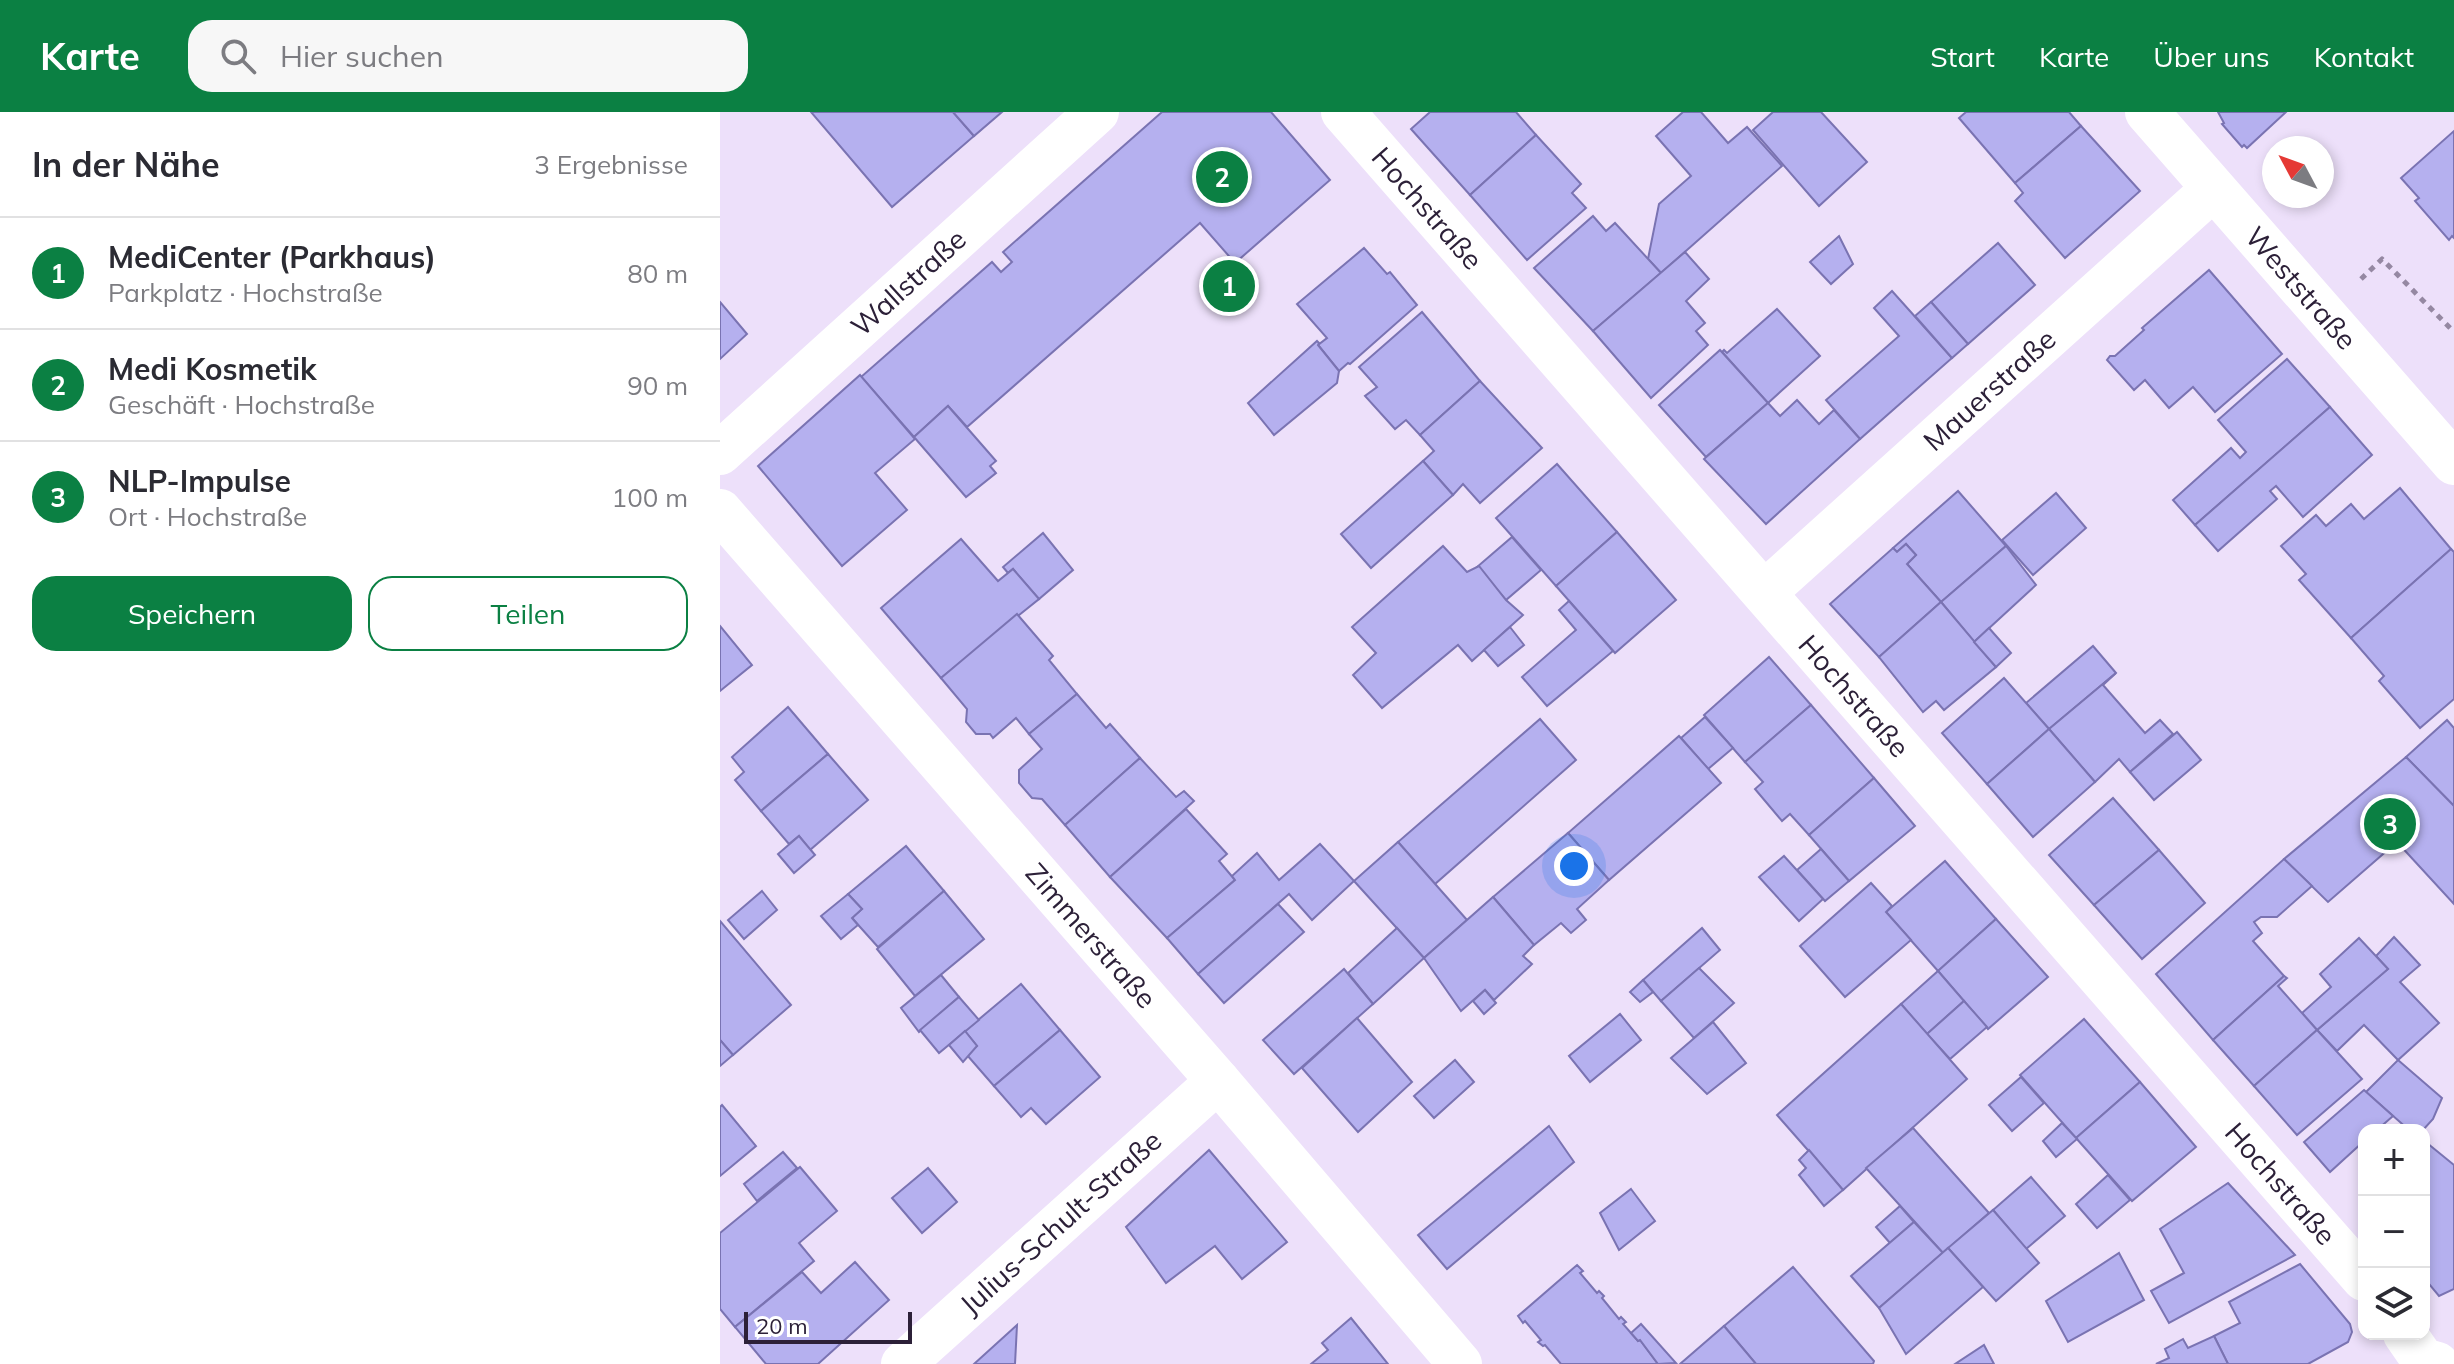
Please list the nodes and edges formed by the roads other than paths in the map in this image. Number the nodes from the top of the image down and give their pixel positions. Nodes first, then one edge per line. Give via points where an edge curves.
1 (1097, 112) edge
2 (1343, 112) edge
3 (2147, 112) edge
4 (2213, 189) junction
5 (720, 453) edge
6 (2454, 463) edge
7 (720, 511) edge
8 (1765, 592) junction
9 (1218, 1081) junction
10 (2358, 1272) edge
11 (2409, 1340) edge
12 (903, 1364) edge
13 (1460, 1364) edge
14 (2437, 1364) edge

1 - 5 street, Wallstraße
2 - 8 street, Hochstraße
3 - 4 street, Weststraße
4 - 6 street, Weststraße
4 - 8 street, Mauerstraße
7 - 9 street, Zimmerstraße
8 - 10 street, Hochstraße
9 - 12 street, Julius-Schult-Straße
9 - 13 street, Zimmerstraße
11 - 14 street via 2423,1360

